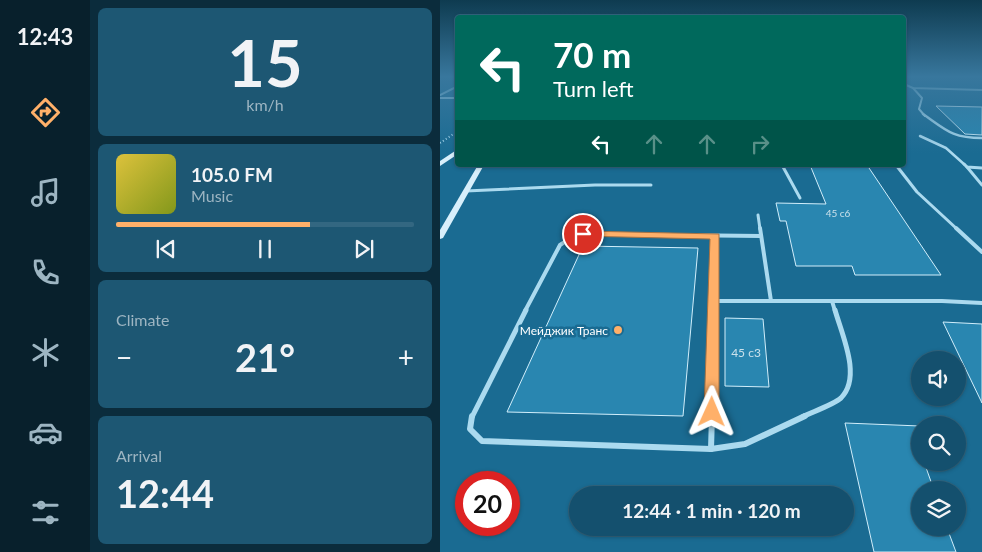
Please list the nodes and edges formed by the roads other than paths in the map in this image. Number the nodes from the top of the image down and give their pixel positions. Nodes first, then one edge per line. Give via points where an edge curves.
1 (921, 102) edge
2 (920, 136) dead end
3 (982, 138) edge
4 (455, 153) edge
5 (440, 164) edge
6 (480, 167) edge
7 (783, 167) edge
8 (898, 167) edge
9 (967, 167) junction
10 (982, 168) edge
11 (651, 185) dead end
12 (982, 185) edge
13 (465, 192) junction
14 (800, 198) dead end
15 (758, 215) dead end
16 (440, 236) edge
17 (715, 236) junction
18 (761, 236) junction
19 (982, 252) edge
20 (714, 300) junction
21 (771, 301) junction
22 (832, 301) junction
23 (982, 303) edge
24 (711, 448) junction

1 - 3 lane via 921,113 954,135
2 - 9 lane via 946,148
4 - 5 main road
6 - 13 main road
7 - 14 lane
8 - 19 lane via 917,192
9 - 10 lane
9 - 12 lane
11 - 13 lane
13 - 16 main road via 455,215
15 - 18 lane
17 - 18 lane
17 - 20 lane
17 - 24 lane via 583,234 566,240 551,262 469,425 472,434 482,441
18 - 21 lane
20 - 21 lane
20 - 24 lane
21 - 22 lane
22 - 23 lane
22 - 24 lane via 852,372 849,386 840,399 745,444

